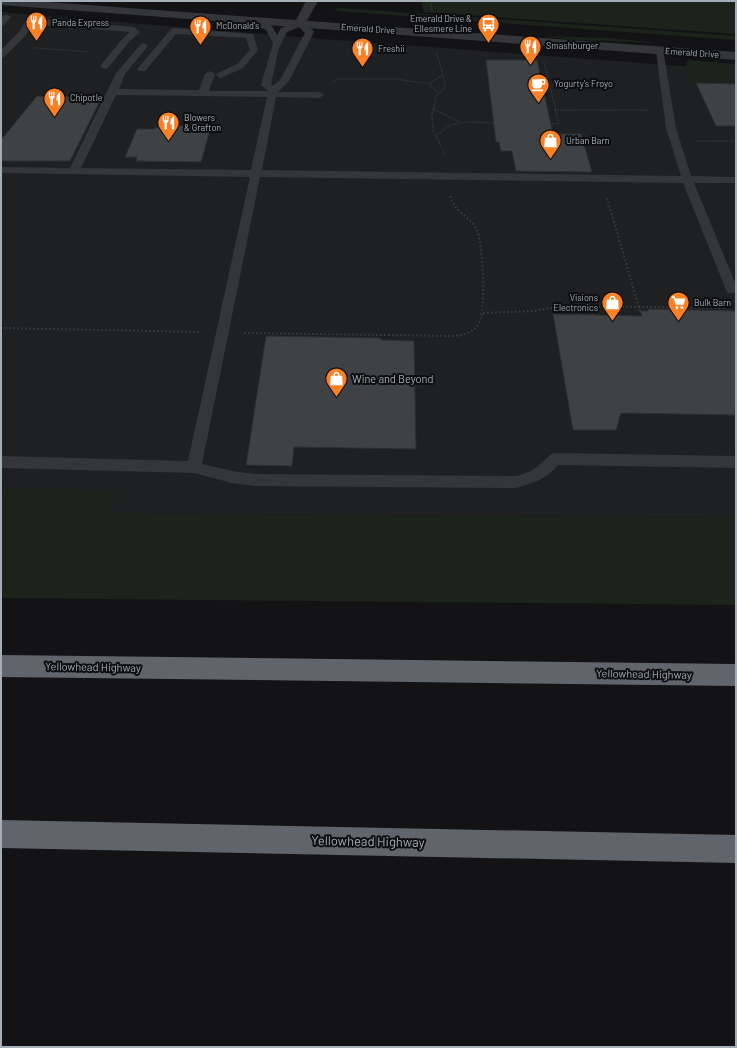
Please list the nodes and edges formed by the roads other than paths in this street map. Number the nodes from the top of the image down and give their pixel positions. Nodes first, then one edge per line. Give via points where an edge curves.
1 (134, 1) edge
2 (312, 1) edge
3 (1, 2) edge
4 (264, 10) dead end
5 (292, 12) dead end
6 (306, 13) junction
7 (251, 21) junction
8 (410, 21) dead end
9 (300, 24) junction
10 (277, 43) junction
11 (144, 46) dead end
12 (660, 51) junction
13 (1, 55) edge
14 (736, 56) edge
15 (105, 66) dead end
16 (142, 69) dead end
17 (210, 74) dead end
18 (221, 75) dead end
19 (113, 92) junction
20 (203, 93) junction
21 (272, 93) junction
22 (319, 95) dead end
23 (1, 170) edge
24 (74, 171) junction
25 (255, 173) junction
26 (686, 179) junction
27 (736, 180) edge
28 (732, 290) dead end
29 (1, 462) edge
30 (736, 462) edge
31 (194, 467) junction
32 (1, 666) edge
33 (736, 675) edge
34 (1, 834) edge
35 (736, 849) edge

1 - 4 street
2 - 6 street
3 - 7 street, Emerald Drive
5 - 6 street, Emerald Drive
6 - 8 street, Emerald Drive
6 - 9 street
7 - 9 street, Emerald Drive
7 - 10 lane via 269,28
9 - 10 lane via 284,30
9 - 12 street, Emerald Drive
9 - 21 lane via 310,32 284,81
10 - 21 lane via 266,85
11 - 19 lane via 121,73
12 - 14 street, Emerald Drive
12 - 26 lane via 667,110
13 - 15 lane via 31,23 134,30 134,35 126,40
16 - 18 lane via 174,31 250,36 254,50 240,66
17 - 20 lane
19 - 20 lane
19 - 24 lane
20 - 21 lane
21 - 22 lane
21 - 25 lane
23 - 24 lane
24 - 25 lane
25 - 26 lane
25 - 31 lane
26 - 27 lane
26 - 28 lane
29 - 31 lane
30 - 31 lane via 554,459 548,468 534,478 516,482 254,480
32 - 33 highway, Yellowhead Highway
34 - 35 highway, Yellowhead Highway

